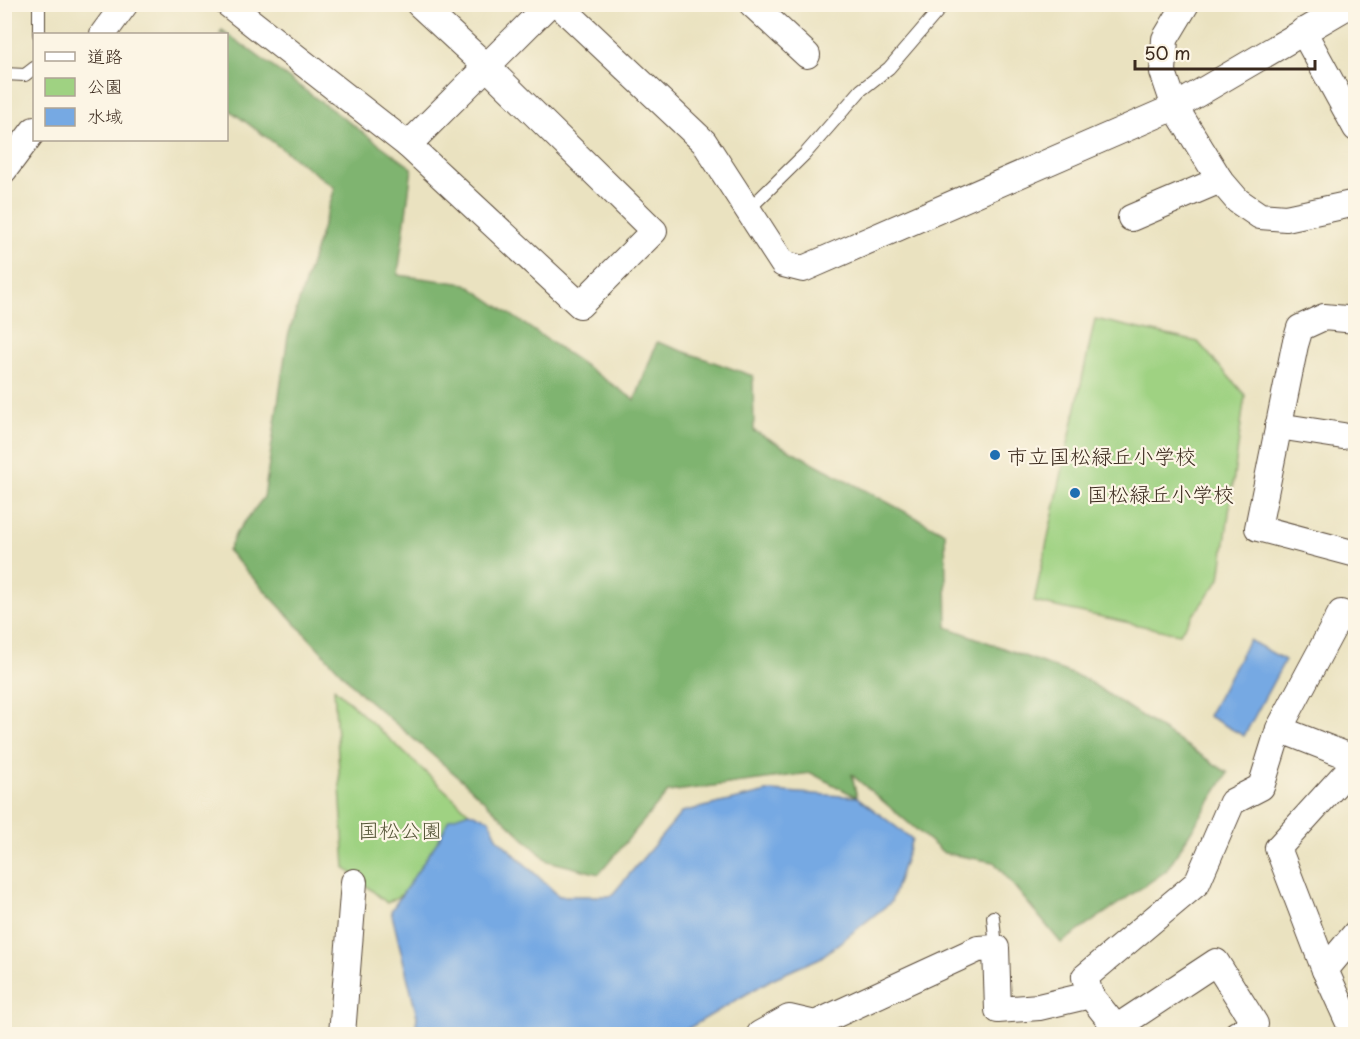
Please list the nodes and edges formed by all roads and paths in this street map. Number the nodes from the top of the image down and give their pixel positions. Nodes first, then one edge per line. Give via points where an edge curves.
1 (39, 4) edge
2 (125, 4) edge
3 (228, 4) edge
4 (419, 4) edge
5 (549, 4) edge
6 (558, 4) edge
7 (752, 4) edge
8 (944, 4) edge
9 (1186, 4) edge
10 (1351, 4) edge
11 (1303, 32) junction
12 (39, 33) edge
13 (104, 33) edge
14 (807, 55) dead end
15 (487, 67) junction
16 (33, 69) edge
17 (4, 74) edge
18 (1176, 107) junction
19 (1356, 128) edge
20 (33, 131) edge
21 (408, 145) junction
22 (4, 170) edge
23 (1220, 180) junction
24 (1356, 203) edge
25 (748, 210) junction
26 (1131, 218) dead end
27 (1356, 320) edge
28 (1278, 426) junction
29 (1342, 436) dead end
30 (1356, 554) edge
31 (1341, 613) dead end
32 (1279, 729) junction
33 (1356, 761) edge
34 (354, 882) dead end
35 (993, 917) dead end
36 (1356, 933) edge
37 (996, 948) junction
38 (1325, 970) junction
39 (1090, 995) junction
40 (1119, 1031) edge
41 (342, 1035) edge
42 (760, 1035) edge
43 (1237, 1035) edge
44 (1354, 1035) edge

1 - 12 lane
2 - 13 street
3 - 21 street
4 - 15 street
5 - 15 street
6 - 25 street via 704,142
7 - 14 street
8 - 25 lane via 888,68 861,90 805,154
9 - 18 street via 1165,39 1163,72
10 - 11 street
11 - 18 street
11 - 19 street
15 - 21 street
15 - 21 street via 654,231 580,305
16 - 17 lane via 25,75
18 - 23 street
18 - 25 street via 803,269 783,264
20 - 22 street
23 - 24 street via 1238,201 1260,216 1286,218
23 - 26 street
27 - 28 street via 1324,317 1300,328
28 - 29 street
28 - 30 street via 1258,528
31 - 32 street
32 - 33 street
32 - 39 street via 1262,787 1232,802 1197,883 1085,977
33 - 38 street via 1278,848
34 - 41 street
35 - 37 lane
36 - 38 street
37 - 39 street via 998,1010 1039,1007
37 - 42 street via 978,949 816,1024 789,1018
38 - 44 street
39 - 40 street
40 - 43 street via 1216,962 1255,1024

